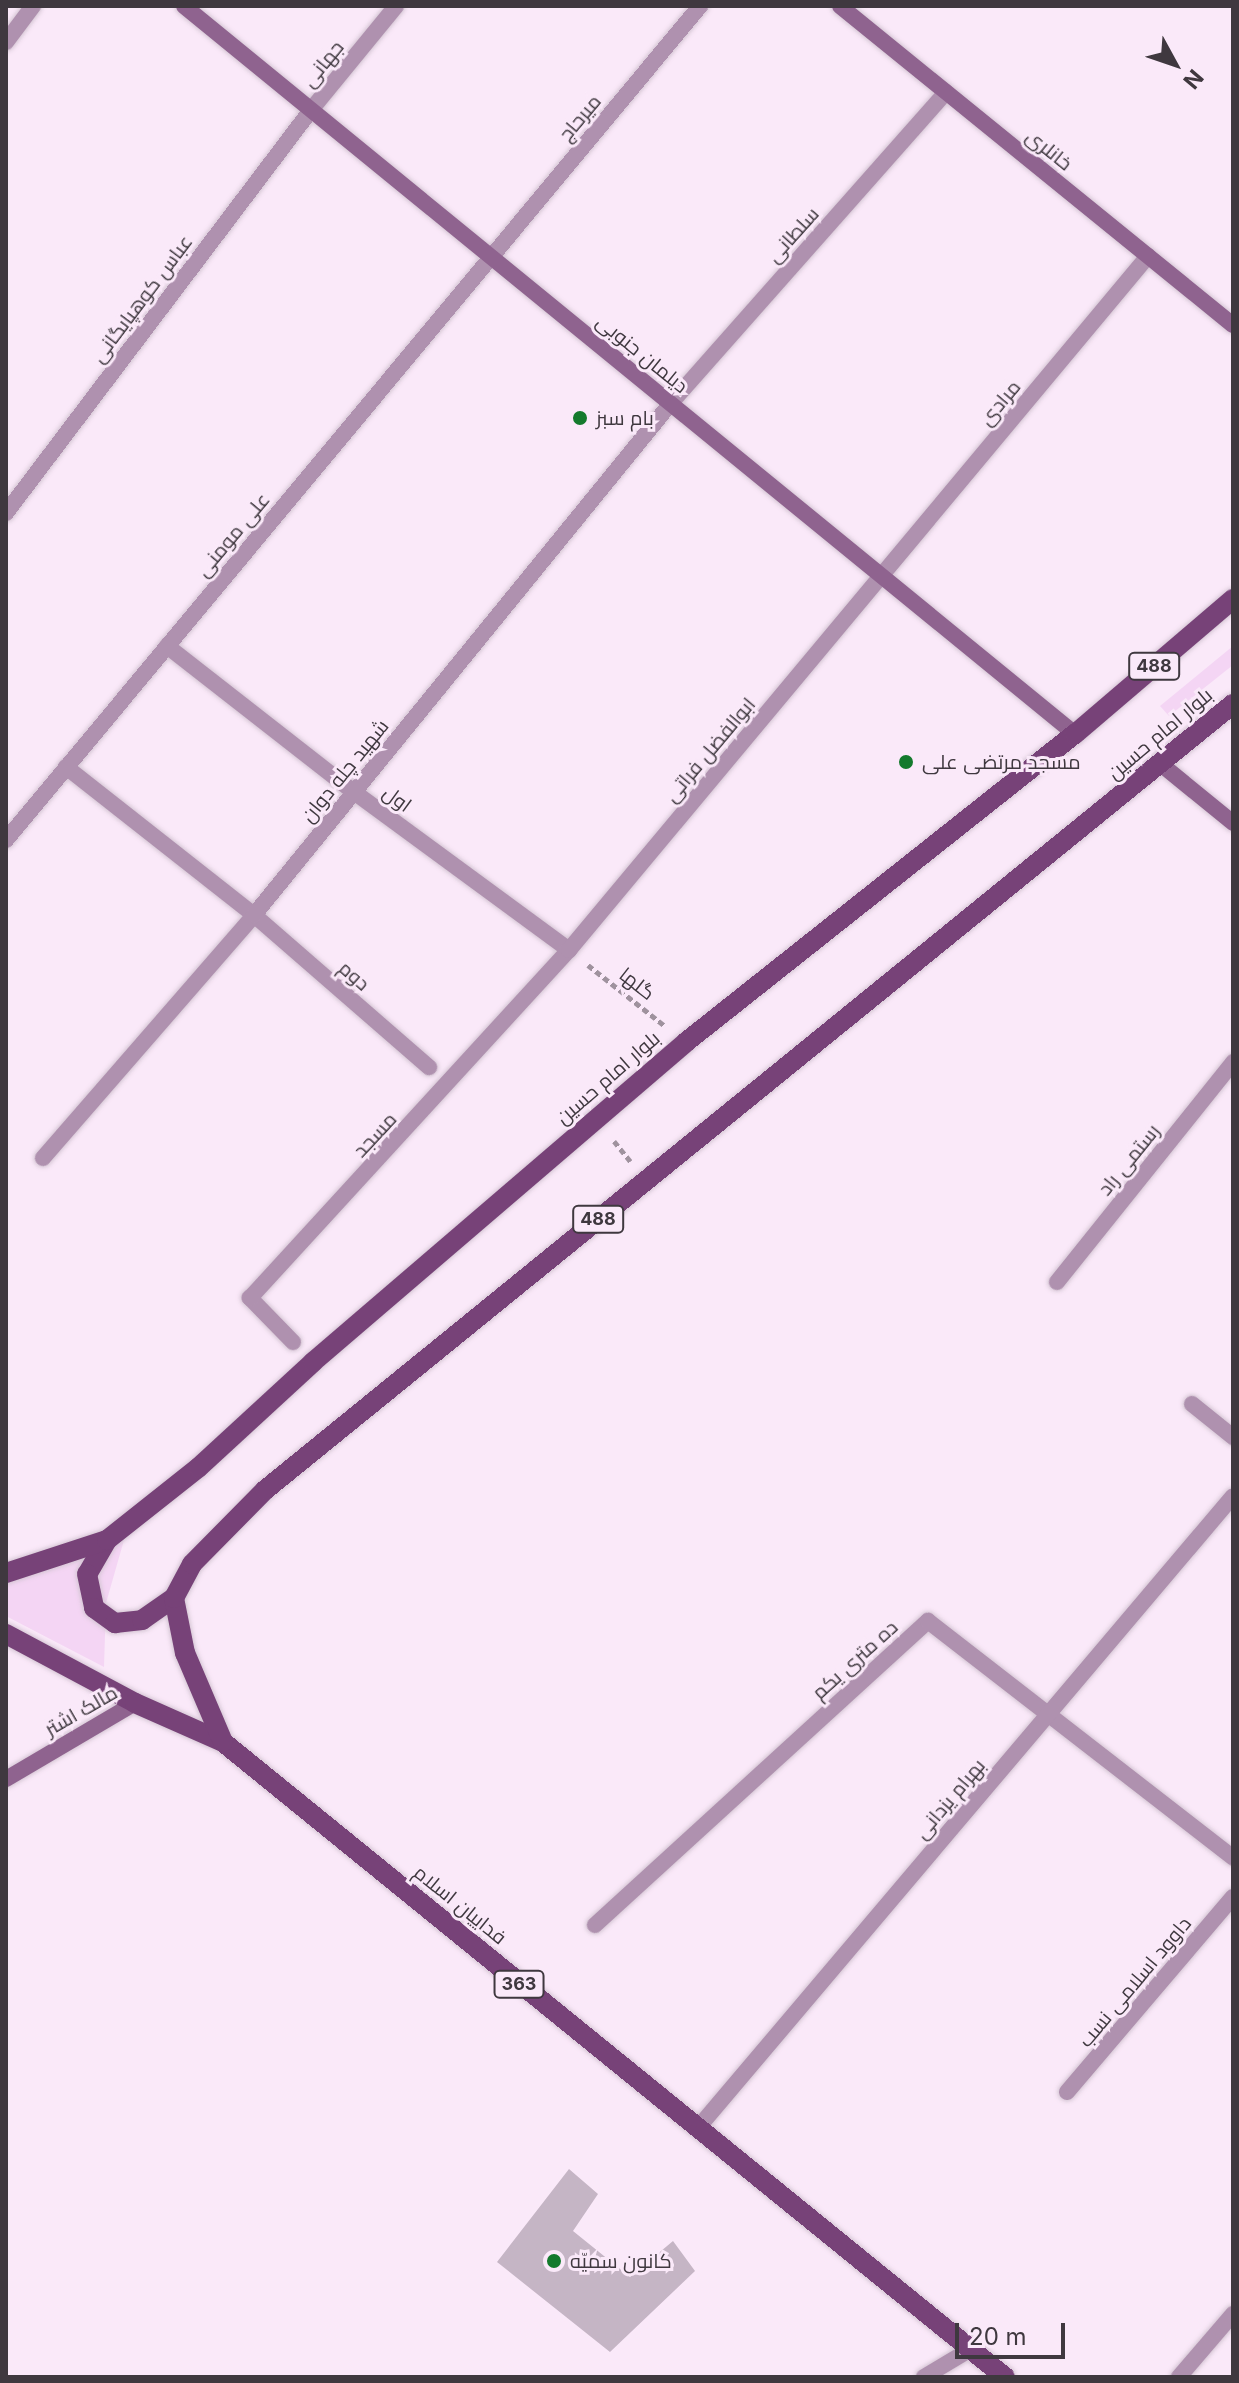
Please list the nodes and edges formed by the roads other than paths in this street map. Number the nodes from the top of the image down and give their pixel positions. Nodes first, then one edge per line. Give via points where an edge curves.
1 (33, 6) edge
2 (184, 6) edge
3 (396, 6) edge
4 (700, 6) edge
5 (840, 6) edge
6 (6, 42) edge
7 (946, 92) junction
8 (311, 110) junction
9 (490, 256) junction
10 (1148, 256) junction
11 (1233, 325) edge
12 (671, 403) junction
13 (6, 513) edge
14 (882, 576) junction
15 (1233, 599) edge
16 (167, 646) junction
17 (1233, 704) edge
18 (1075, 734) junction
19 (1162, 765) junction
20 (66, 767) junction
21 (354, 792) junction
22 (1233, 823) edge
23 (6, 840) edge
24 (254, 915) junction
25 (569, 950) junction
26 (1233, 1062) edge
27 (429, 1067) dead end
28 (43, 1158) dead end
29 (1057, 1282) dead end
30 (293, 1342) dead end
31 (1192, 1404) dead end
32 (1233, 1437) edge
33 (1233, 1496) edge
34 (107, 1540) junction
35 (6, 1573) edge
36 (174, 1598) junction
37 (6, 1634) edge
38 (135, 1703) junction
39 (1048, 1715) junction
40 (223, 1742) junction
41 (6, 1779) edge
42 (1233, 1858) edge
43 (1233, 1897) edge
44 (595, 1925) dead end
45 (1067, 2092) dead end
46 (697, 2129) junction
47 (1233, 2314) edge
48 (971, 2349) junction
49 (924, 2377) edge
50 (1005, 2377) edge
51 (1179, 2377) edge

1 - 6 street
2 - 8 street, دیلمان جنوبی
3 - 8 street, جهانی
4 - 9 street, میرحاج
5 - 7 street, خانلری
7 - 10 street, خانلری
7 - 12 street, سلطانی
8 - 9 street, دیلمان جنوبی
8 - 13 street, عباس کوهپایگانی
9 - 12 street, دیلمان جنوبی
9 - 16 street, علی مومنی
10 - 11 street, خانلری
10 - 14 street, مرادی
12 - 14 street, دیلمان جنوبی
12 - 21 street, شهید چله دوان
14 - 18 street, دیلمان جنوبی
14 - 25 street, ابوالفضل فراتی
15 - 18 main road, بلوار امام حسین / 488
16 - 20 street, علی مومنی
16 - 21 street, اول
17 - 19 main road, بلوار امام حسین / 488
18 - 34 main road, بلوار امام حسین / 488 via 686,1042 199,1467
19 - 22 street
19 - 36 main road, بلوار امام حسین / 488 via 265,1490 192,1564
20 - 23 street, علی مومنی
20 - 24 street
21 - 24 street, شهید چله دوان
21 - 25 street, اول
24 - 27 street, دوم
24 - 28 street, شهید چله دوان
25 - 30 street, مسجد via 250,1298
26 - 29 street, رستمی راد
31 - 32 street
33 - 39 street, بهرام یزدانی
34 - 35 main road, بلوار امام حسین / 488
34 - 36 main road via 87,1574 94,1608 115,1623 142,1620
36 - 40 main road via 185,1653
37 - 38 main road, فداییان اسلام / 363
38 - 40 main road, فداییان اسلام / 363
38 - 41 street, مالک اشتر
39 - 42 street, ده متری یکم
39 - 44 street, ده متری یکم via 928,1621
39 - 46 street, بهرام یزدانی
40 - 46 main road, فداییان اسلام / 363
43 - 45 street, داوود اسلامی نسب
46 - 48 main road, فداییان اسلام / 363
47 - 51 street
48 - 49 street
48 - 50 main road, فداییان اسلام / 363

